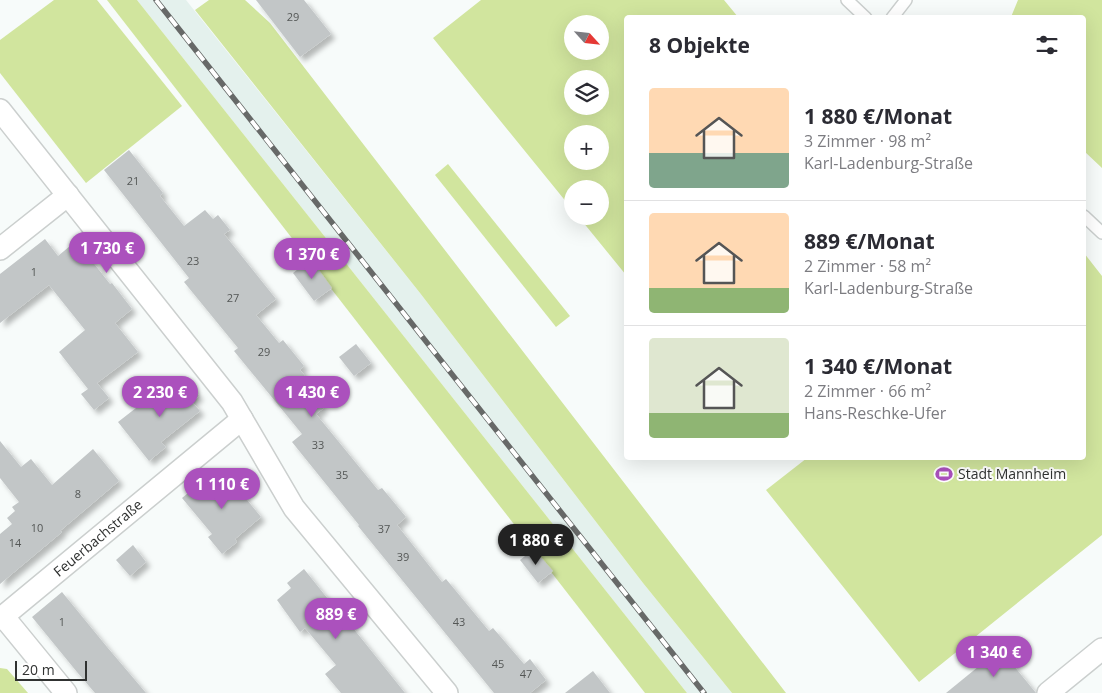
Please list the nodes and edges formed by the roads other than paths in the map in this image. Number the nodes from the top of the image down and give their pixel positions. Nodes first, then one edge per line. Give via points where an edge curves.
1 (847, 0) edge
2 (906, 0) edge
3 (863, 15) edge
4 (894, 15) edge
5 (0, 110) edge
6 (68, 195) junction
7 (1086, 218) edge
8 (1102, 233) edge
9 (0, 249) edge
10 (242, 419) junction
11 (2, 617) edge
12 (1102, 649) edge
13 (66, 693) edge
14 (447, 693) edge
15 (1048, 693) edge

1 - 3 lane
2 - 4 lane
5 - 6 street
6 - 9 street
6 - 10 street via 226,394
7 - 8 lane
10 - 11 street, Feuerbachstraße
10 - 14 street via 294,508
11 - 13 street
12 - 15 street

